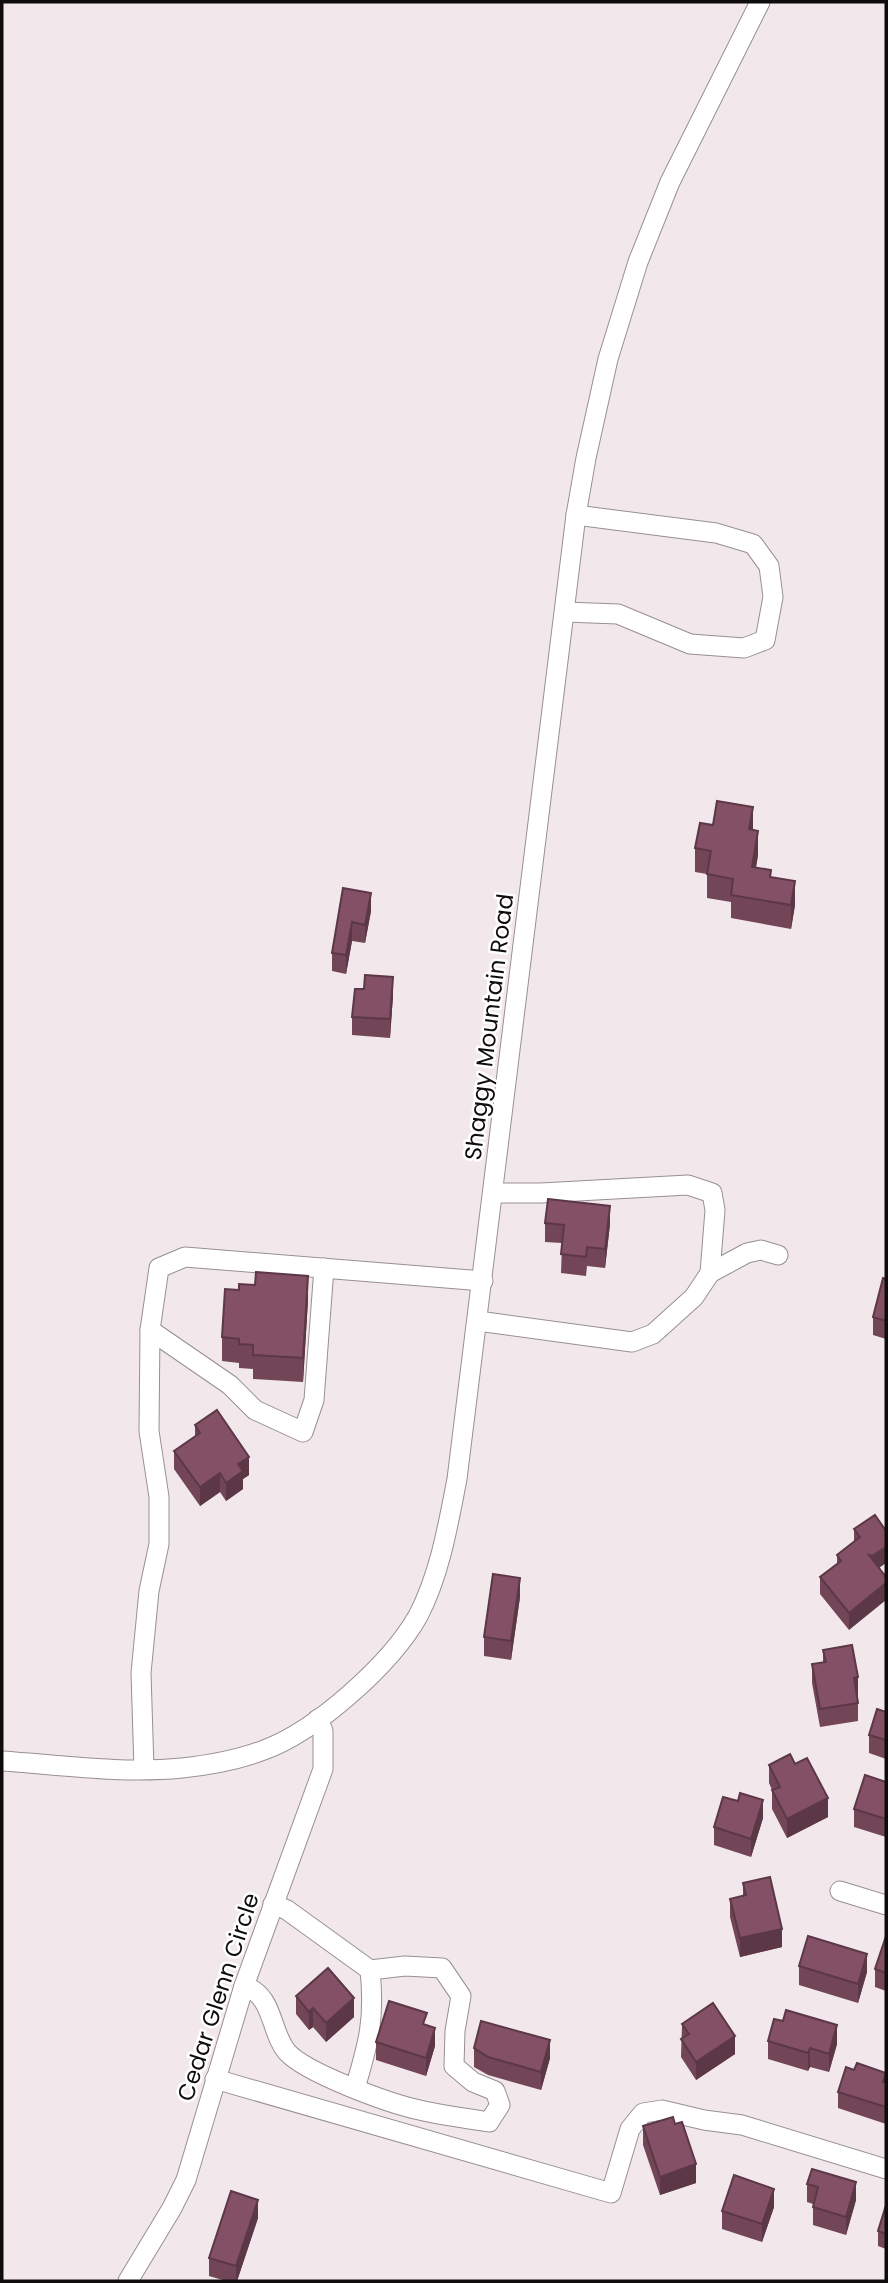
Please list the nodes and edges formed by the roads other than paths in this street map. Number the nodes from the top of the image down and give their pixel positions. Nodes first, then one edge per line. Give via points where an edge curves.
1 (760, 2) edge
2 (576, 515) junction
3 (565, 612) junction
4 (493, 1193) junction
5 (778, 1255) dead end
6 (324, 1268) junction
7 (710, 1273) junction
8 (483, 1281) junction
9 (478, 1321) junction
10 (150, 1330) junction
11 (318, 1719) junction
12 (2, 1761) edge
13 (144, 1769) junction
14 (839, 1891) dead end
15 (273, 1904) junction
16 (886, 1905) edge
17 (370, 1970) junction
18 (244, 1986) junction
19 (215, 2079) junction
20 (355, 2088) junction
21 (886, 2169) edge
22 (128, 2281) edge

1 - 2 street, Shaggy Mountain Road via 670,182 638,262 608,359
2 - 3 street, Shaggy Mountain Road
2 - 3 street via 716,533 752,544 769,566 772,597 765,640 744,648 690,645 618,614
3 - 4 street, Shaggy Mountain Road
4 - 7 street via 688,1185 712,1193
4 - 8 street, Shaggy Mountain Road
5 - 7 street via 761,1250 747,1253
6 - 8 street
6 - 10 street via 185,1256 159,1268
6 - 10 street via 314,1399 303,1432 255,1410 230,1385
7 - 9 street via 694,1297 653,1334 632,1342
8 - 9 street, Shaggy Mountain Road
9 - 11 street, Shaggy Mountain Road via 457,1479 435,1576 417,1617 386,1658
10 - 13 street via 149,1431 159,1497 159,1544 149,1591 142,1673
11 - 13 street, Shaggy Mountain Road via 265,1750 242,1757 181,1768
11 - 15 street, Cedar Glenn Circle via 323,1731 323,1769
12 - 13 street, Shaggy Mountain Road
14 - 16 street
15 - 17 street
15 - 18 street, Cedar Glenn Circle
17 - 20 street via 372,2026
17 - 20 street via 442,1968 461,1996 454,2066 473,2082 495,2091 500,2105 489,2122 414,2109
18 - 19 street, Cedar Glenn Circle
18 - 20 street via 254,1989 266,2005 287,2051 321,2075
19 - 21 street via 611,2193 630,2129 643,2113 662,2109 742,2125
19 - 22 street, Cedar Glenn Circle via 186,2180

